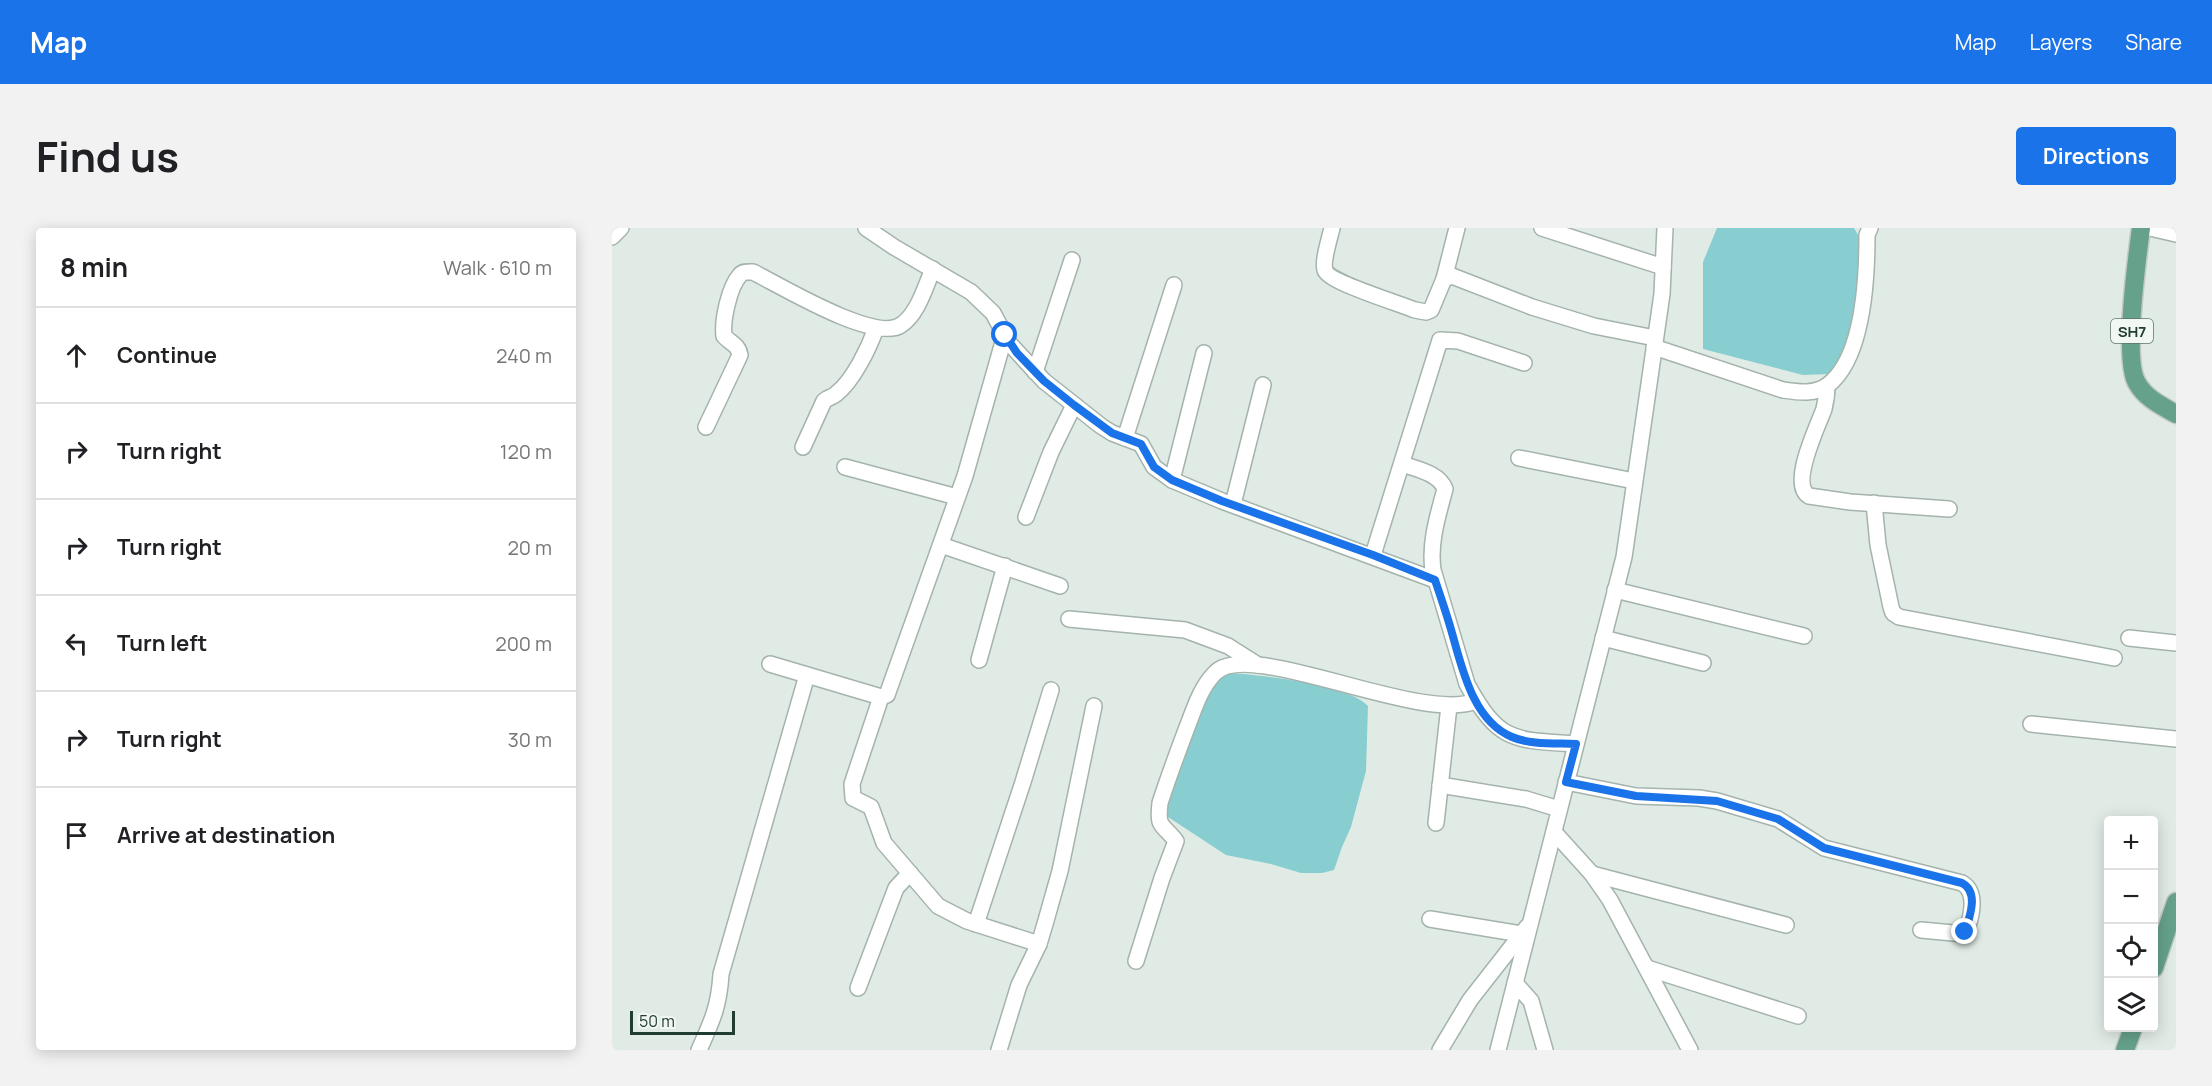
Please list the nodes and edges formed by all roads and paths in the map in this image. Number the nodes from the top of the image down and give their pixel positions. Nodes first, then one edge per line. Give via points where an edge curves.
1 (621, 228) edge
2 (866, 228) edge
3 (1332, 228) edge
4 (1458, 228) edge
5 (1542, 228) edge
6 (1665, 228) edge
7 (1870, 228) edge
8 (2140, 228) edge
9 (2150, 228) edge
10 (2176, 234) edge
11 (612, 237) edge
12 (1072, 261) dead end
13 (1663, 267) junction
14 (933, 269) junction
15 (1444, 279) junction
16 (1174, 285) dead end
17 (876, 328) junction
18 (1005, 335) junction
19 (1655, 343) junction
20 (1204, 353) dead end
21 (1524, 363) dead end
22 (1035, 372) junction
23 (1263, 385) dead end
24 (1827, 386) junction
25 (1074, 405) junction
26 (2176, 414) edge
27 (706, 427) dead end
28 (1125, 438) junction
29 (803, 447) dead end
30 (1519, 458) dead end
31 (1402, 464) junction
32 (844, 467) dead end
33 (1172, 480) junction
34 (1634, 482) junction
35 (957, 497) junction
36 (1875, 503) junction
37 (1233, 504) junction
38 (1949, 509) dead end
39 (1026, 517) dead end
40 (941, 545) junction
41 (1373, 555) junction
42 (1005, 566) junction
43 (1435, 580) junction
44 (1060, 586) dead end
45 (1615, 590) junction
46 (1069, 619) dead end
47 (1804, 636) dead end
48 (1603, 638) junction
49 (2130, 638) dead end
50 (2176, 644) edge
51 (2114, 658) dead end
52 (979, 660) dead end
53 (1703, 663) dead end
54 (770, 664) dead end
55 (1258, 665) junction
56 (807, 675) junction
57 (1051, 690) dead end
58 (880, 697) junction
59 (1476, 701) junction
60 (1094, 706) dead end
61 (1449, 706) junction
62 (2031, 724) dead end
63 (2176, 739) edge
64 (1576, 744) junction
65 (1566, 782) junction
66 (1440, 785) junction
67 (1559, 809) junction
68 (1436, 823) dead end
69 (1554, 832) junction
70 (910, 873) junction
71 (1592, 874) junction
72 (2176, 902) edge
73 (1430, 919) dead end
74 (976, 924) junction
75 (1786, 926) dead end
76 (1526, 929) junction
77 (1921, 930) dead end
78 (1039, 944) junction
79 (2158, 956) edge
80 (1136, 961) dead end
81 (1647, 968) junction
82 (1515, 983) junction
83 (858, 988) dead end
84 (1798, 1016) dead end
85 (2132, 1032) edge
86 (699, 1050) edge
87 (999, 1050) edge
88 (1440, 1050) edge
89 (1498, 1050) edge
90 (1545, 1050) edge
91 (1690, 1050) edge
92 (2125, 1050) edge

1 - 11 street
2 - 14 street
3 - 15 street via 1324,266 1331,278 1426,312 1434,307
4 - 15 street
5 - 13 street
6 - 13 street
7 - 24 street via 1856,332 1840,373
8 - 26 main road, SH7 via 2131,357 2136,383 2155,403
9 - 10 street
12 - 22 street
13 - 19 street
14 - 17 street via 908,319 891,330
14 - 18 street via 985,303
15 - 19 street via 1452,276 1532,307
16 - 28 street
17 - 27 street via 835,313 753,272 745,272 729,300 723,328 724,336 740,355
17 - 29 street via 869,348 848,381 837,394 824,400
18 - 22 street
18 - 35 street
19 - 24 street via 1783,390 1802,392
19 - 34 street
20 - 33 street
21 - 31 street via 1458,341 1440,340
22 - 25 street
23 - 37 street
24 - 36 street via 1826,402 1803,471 1802,488 1809,496
25 - 28 street
25 - 39 street
28 - 33 street via 1141,444 1154,467
30 - 34 street
31 - 41 street
31 - 43 street via 1437,477 1445,489 1433,547
32 - 35 street
33 - 37 street
34 - 45 street via 1624,557
35 - 40 street
36 - 38 street
36 - 51 street via 1878,545 1891,607 1899,617
37 - 41 street
40 - 42 street
40 - 58 street via 890,690
41 - 43 street
42 - 44 street
42 - 52 street
43 - 59 street via 1467,684
45 - 47 street
45 - 48 street
46 - 55 street via 1185,630 1228,646
48 - 53 street
48 - 64 street
49 - 50 street
54 - 56 street
55 - 61 street
55 - 80 street via 1227,665 1215,672 1198,698 1160,802 1158,818 1176,841
56 - 58 street
56 - 86 street via 721,974 717,1005
57 - 74 street
58 - 70 street via 851,791 853,798 870,807 884,843
59 - 61 street
59 - 64 street via 1495,725 1512,737
60 - 78 street via 1060,871
61 - 66 street
62 - 63 street
64 - 65 street
65 - 67 street
65 - 77 street via 1636,796 1717,801 1778,819 1824,848 1969,886 1972,900 1964,934
66 - 67 street via 1526,799
66 - 68 street
67 - 69 street
69 - 71 street
69 - 76 street
70 - 74 street via 938,906
70 - 83 street via 896,888
71 - 75 street
71 - 81 street
72 - 79 main road
73 - 76 street
74 - 78 street
76 - 82 street
76 - 88 street via 1470,1000
78 - 87 street via 1019,985
81 - 84 street
81 - 91 street
82 - 89 street
82 - 90 street via 1531,1001
85 - 92 main road

